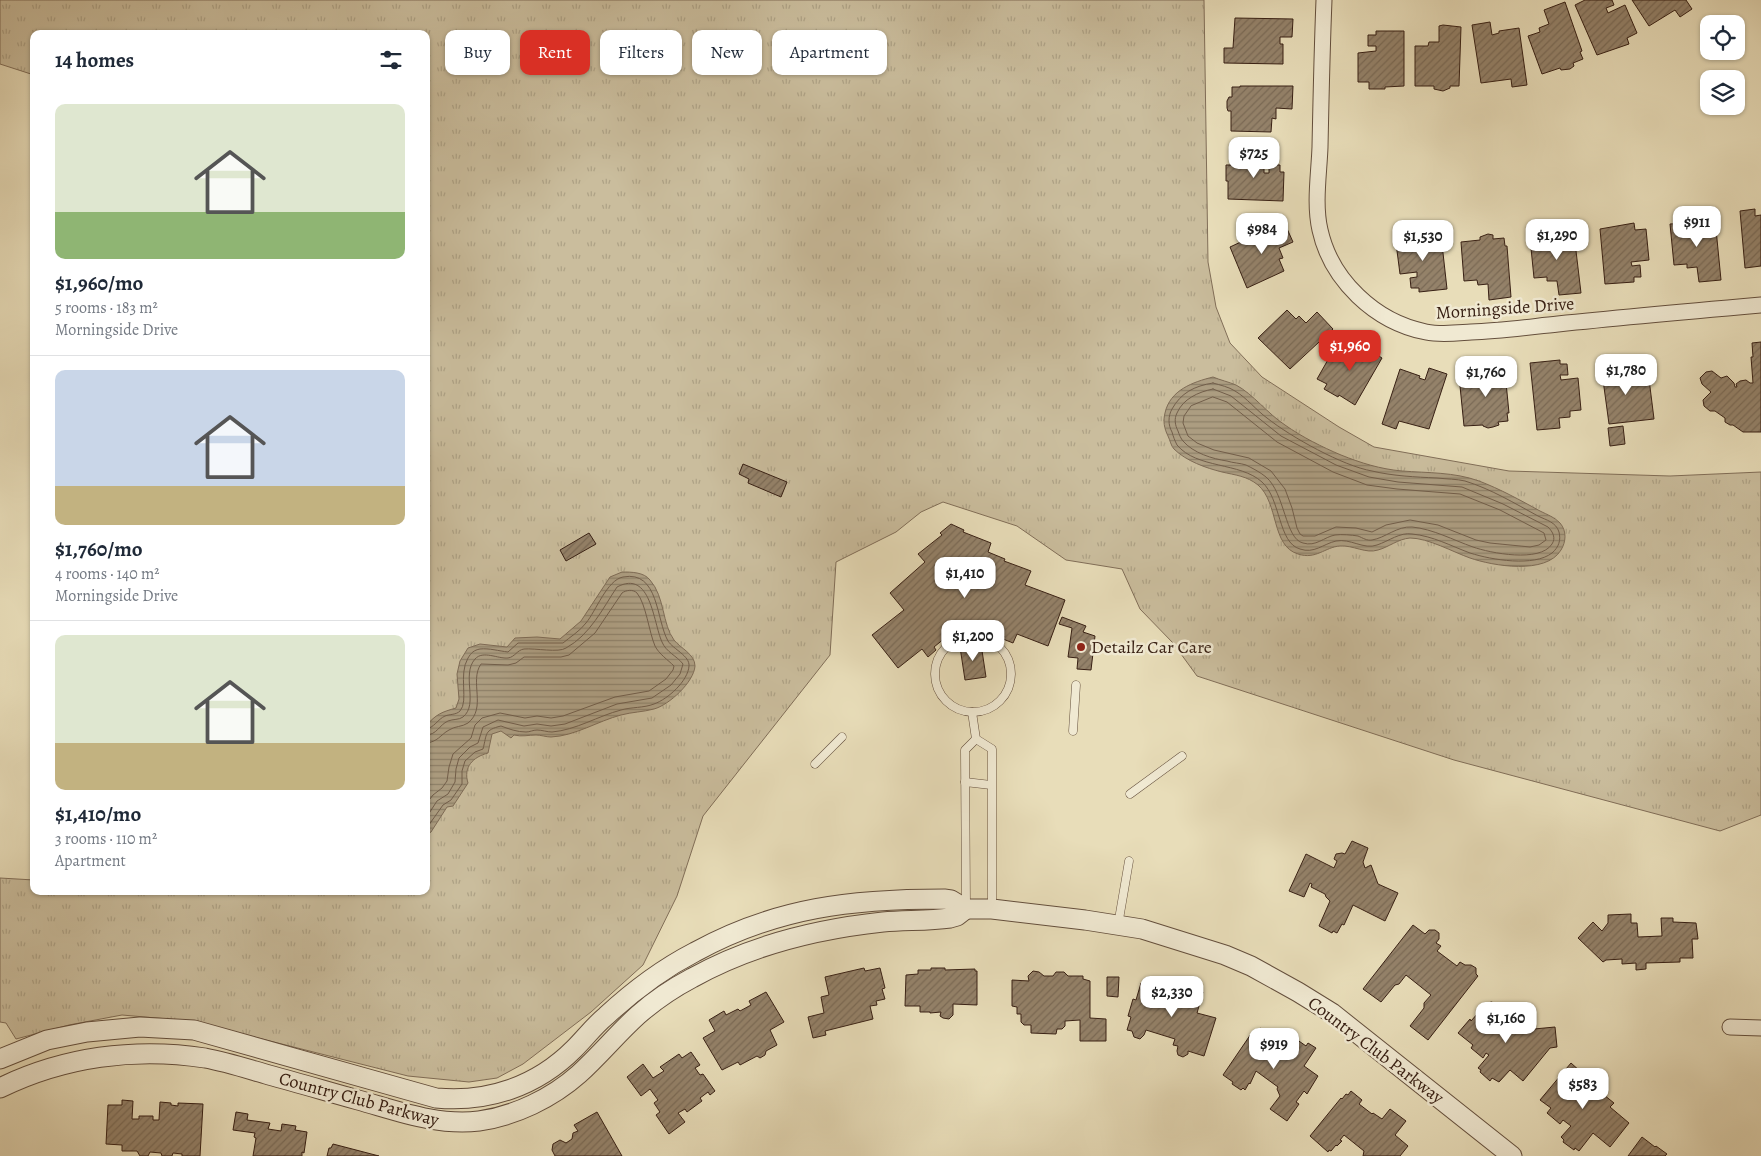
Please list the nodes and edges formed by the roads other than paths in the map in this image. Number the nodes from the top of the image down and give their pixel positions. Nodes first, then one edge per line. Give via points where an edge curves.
1 (1324, 0) edge
2 (1761, 305) edge
3 (1076, 685) dead end
4 (972, 712) junction
5 (1073, 731) dead end
6 (842, 737) dead end
7 (976, 739) junction
8 (1182, 756) dead end
9 (815, 764) dead end
10 (965, 782) junction
11 (991, 785) junction
12 (1130, 794) dead end
13 (1129, 861) dead end
14 (966, 909) junction
15 (992, 909) junction
16 (771, 920) junction
17 (1118, 925) junction
18 (779, 941) junction
19 (1730, 1027) dead end
20 (1761, 1028) edge
21 (244, 1043) junction
22 (574, 1049) junction
23 (0, 1059) edge
24 (590, 1063) junction
25 (237, 1066) junction
26 (0, 1088) edge
27 (426, 1095) junction
28 (420, 1118) junction
29 (1512, 1156) edge

1 - 2 street, Morningside Drive via 1319,228 1336,272 1368,304 1417,330 1443,334
3 - 5 lane
4 - 4 lane via 953,706 944,699 938,689 936,666 952,643 968,636 979,636 990,640 1006,656 1010,678 1001,699 988,708
4 - 7 lane
6 - 9 lane
7 - 10 lane via 965,750
7 - 11 lane via 992,749
8 - 12 lane
10 - 11 lane
10 - 14 lane
11 - 15 lane
13 - 17 lane
14 - 15 street, Country Club Parkway
14 - 16 street, Country Club Parkway via 944,899 879,900 828,905
14 - 18 street, Country Club Parkway via 950,918 826,929
15 - 17 street, Country Club Parkway
16 - 18 street
16 - 22 street, Country Club Parkway via 712,943 660,973 604,1017
17 - 29 street, Country Club Parkway via 1142,929 1225,955 1298,992 1344,1021
18 - 24 street, Country Club Parkway via 694,977 670,991 638,1015
19 - 20 street
21 - 23 street, Country Club Parkway via 194,1030 107,1029 47,1040
21 - 25 street
21 - 27 street, Country Club Parkway
22 - 24 street
22 - 27 street, Country Club Parkway via 544,1073 512,1089 467,1099
24 - 28 street, Country Club Parkway via 551,1094 513,1112 481,1121
25 - 26 street, Country Club Parkway via 205,1058 114,1055 55,1066
25 - 28 street, Country Club Parkway
27 - 28 street

